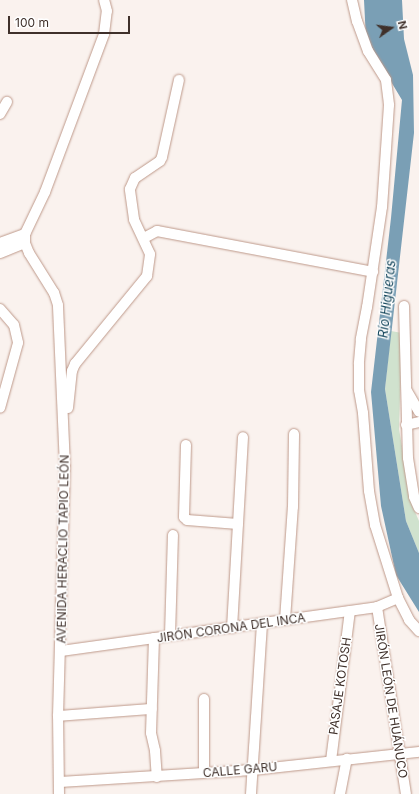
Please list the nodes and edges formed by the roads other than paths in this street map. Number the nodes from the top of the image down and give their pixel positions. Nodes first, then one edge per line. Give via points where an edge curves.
1 (104, 0) edge
2 (352, 0) edge
3 (179, 80) dead end
4 (7, 102) dead end
5 (0, 114) edge
6 (25, 238) junction
7 (144, 238) junction
8 (0, 243) edge
9 (0, 252) edge
10 (373, 272) junction
11 (404, 306) dead end
12 (0, 309) edge
13 (4, 318) edge
14 (406, 389) junction
15 (0, 408) edge
16 (419, 412) edge
17 (419, 422) edge
18 (64, 425) junction
19 (406, 425) junction
20 (294, 434) dead end
21 (243, 437) dead end
22 (186, 446) dead end
23 (419, 508) edge
24 (238, 524) junction
25 (173, 534) dead end
26 (398, 598) junction
27 (377, 607) junction
28 (350, 611) junction
29 (285, 620) junction
30 (262, 624) junction
31 (232, 628) junction
32 (419, 631) edge
33 (170, 635) junction
34 (154, 638) junction
35 (62, 651) junction
36 (204, 699) dead end
37 (152, 708) junction
38 (58, 716) junction
39 (419, 752) edge
40 (399, 754) junction
41 (347, 759) junction
42 (330, 760) junction
43 (252, 770) junction
44 (204, 773) junction
45 (157, 777) junction
46 (60, 782) junction
47 (60, 794) edge
48 (251, 794) edge
49 (340, 794) edge
50 (406, 794) edge

1 - 6 street via 107,11 104,34 45,192
2 - 10 street via 368,51 386,80 389,105 382,207
3 - 7 street via 162,157 135,178 130,189 134,219
4 - 5 street
6 - 8 street
6 - 9 street
6 - 18 street, AVENIDA HERACLIO TAPIO LEÓN via 29,253 54,293 58,305
7 - 10 street via 157,231
7 - 18 street via 150,254 147,276 75,364
10 - 26 street via 361,339 359,390 375,525
11 - 14 street
12 - 13 street
13 - 15 street via 14,325 18,343
14 - 16 street
14 - 19 street
17 - 19 street
18 - 35 street, AVENIDA HERACLIO TAPIO LEÓN
19 - 23 street via 414,497
20 - 29 street via 293,507
21 - 24 street
22 - 24 street via 184,517 187,520
24 - 31 street
25 - 33 street
26 - 27 street, JIRÓN CORONA DEL INCA
26 - 32 street via 409,620
27 - 28 street, JIRÓN CORONA DEL INCA
27 - 40 street, JIRÓN LEÓN DE HUÁNUCO
28 - 29 street, JIRÓN CORONA DEL INCA
28 - 42 street, PASAJE KOTOSH
29 - 30 street, JIRÓN CORONA DEL INCA
30 - 31 street, JIRÓN CORONA DEL INCA
30 - 43 street
31 - 33 street, JIRÓN CORONA DEL INCA
33 - 34 street, JIRÓN CORONA DEL INCA
34 - 35 street, JIRÓN CORONA DEL INCA
34 - 37 street
35 - 38 street, AVENIDA HERACLIO TAPIO LEÓN
36 - 44 street
37 - 38 street
37 - 45 street via 151,733 156,751
38 - 46 street, AVENIDA HERACLIO TAPIO LEÓN
39 - 40 street, CALLE GARU
40 - 41 street, CALLE GARU
40 - 50 street, JIRÓN LEÓN DE HUÁNUCO
41 - 42 street, CALLE GARU
41 - 49 street
42 - 43 street, CALLE GARU
43 - 44 street, CALLE GARU
43 - 48 street
44 - 45 street, CALLE GARU
45 - 46 street, CALLE GARU
46 - 47 street, AVENIDA HERACLIO TAPIO LEÓN

